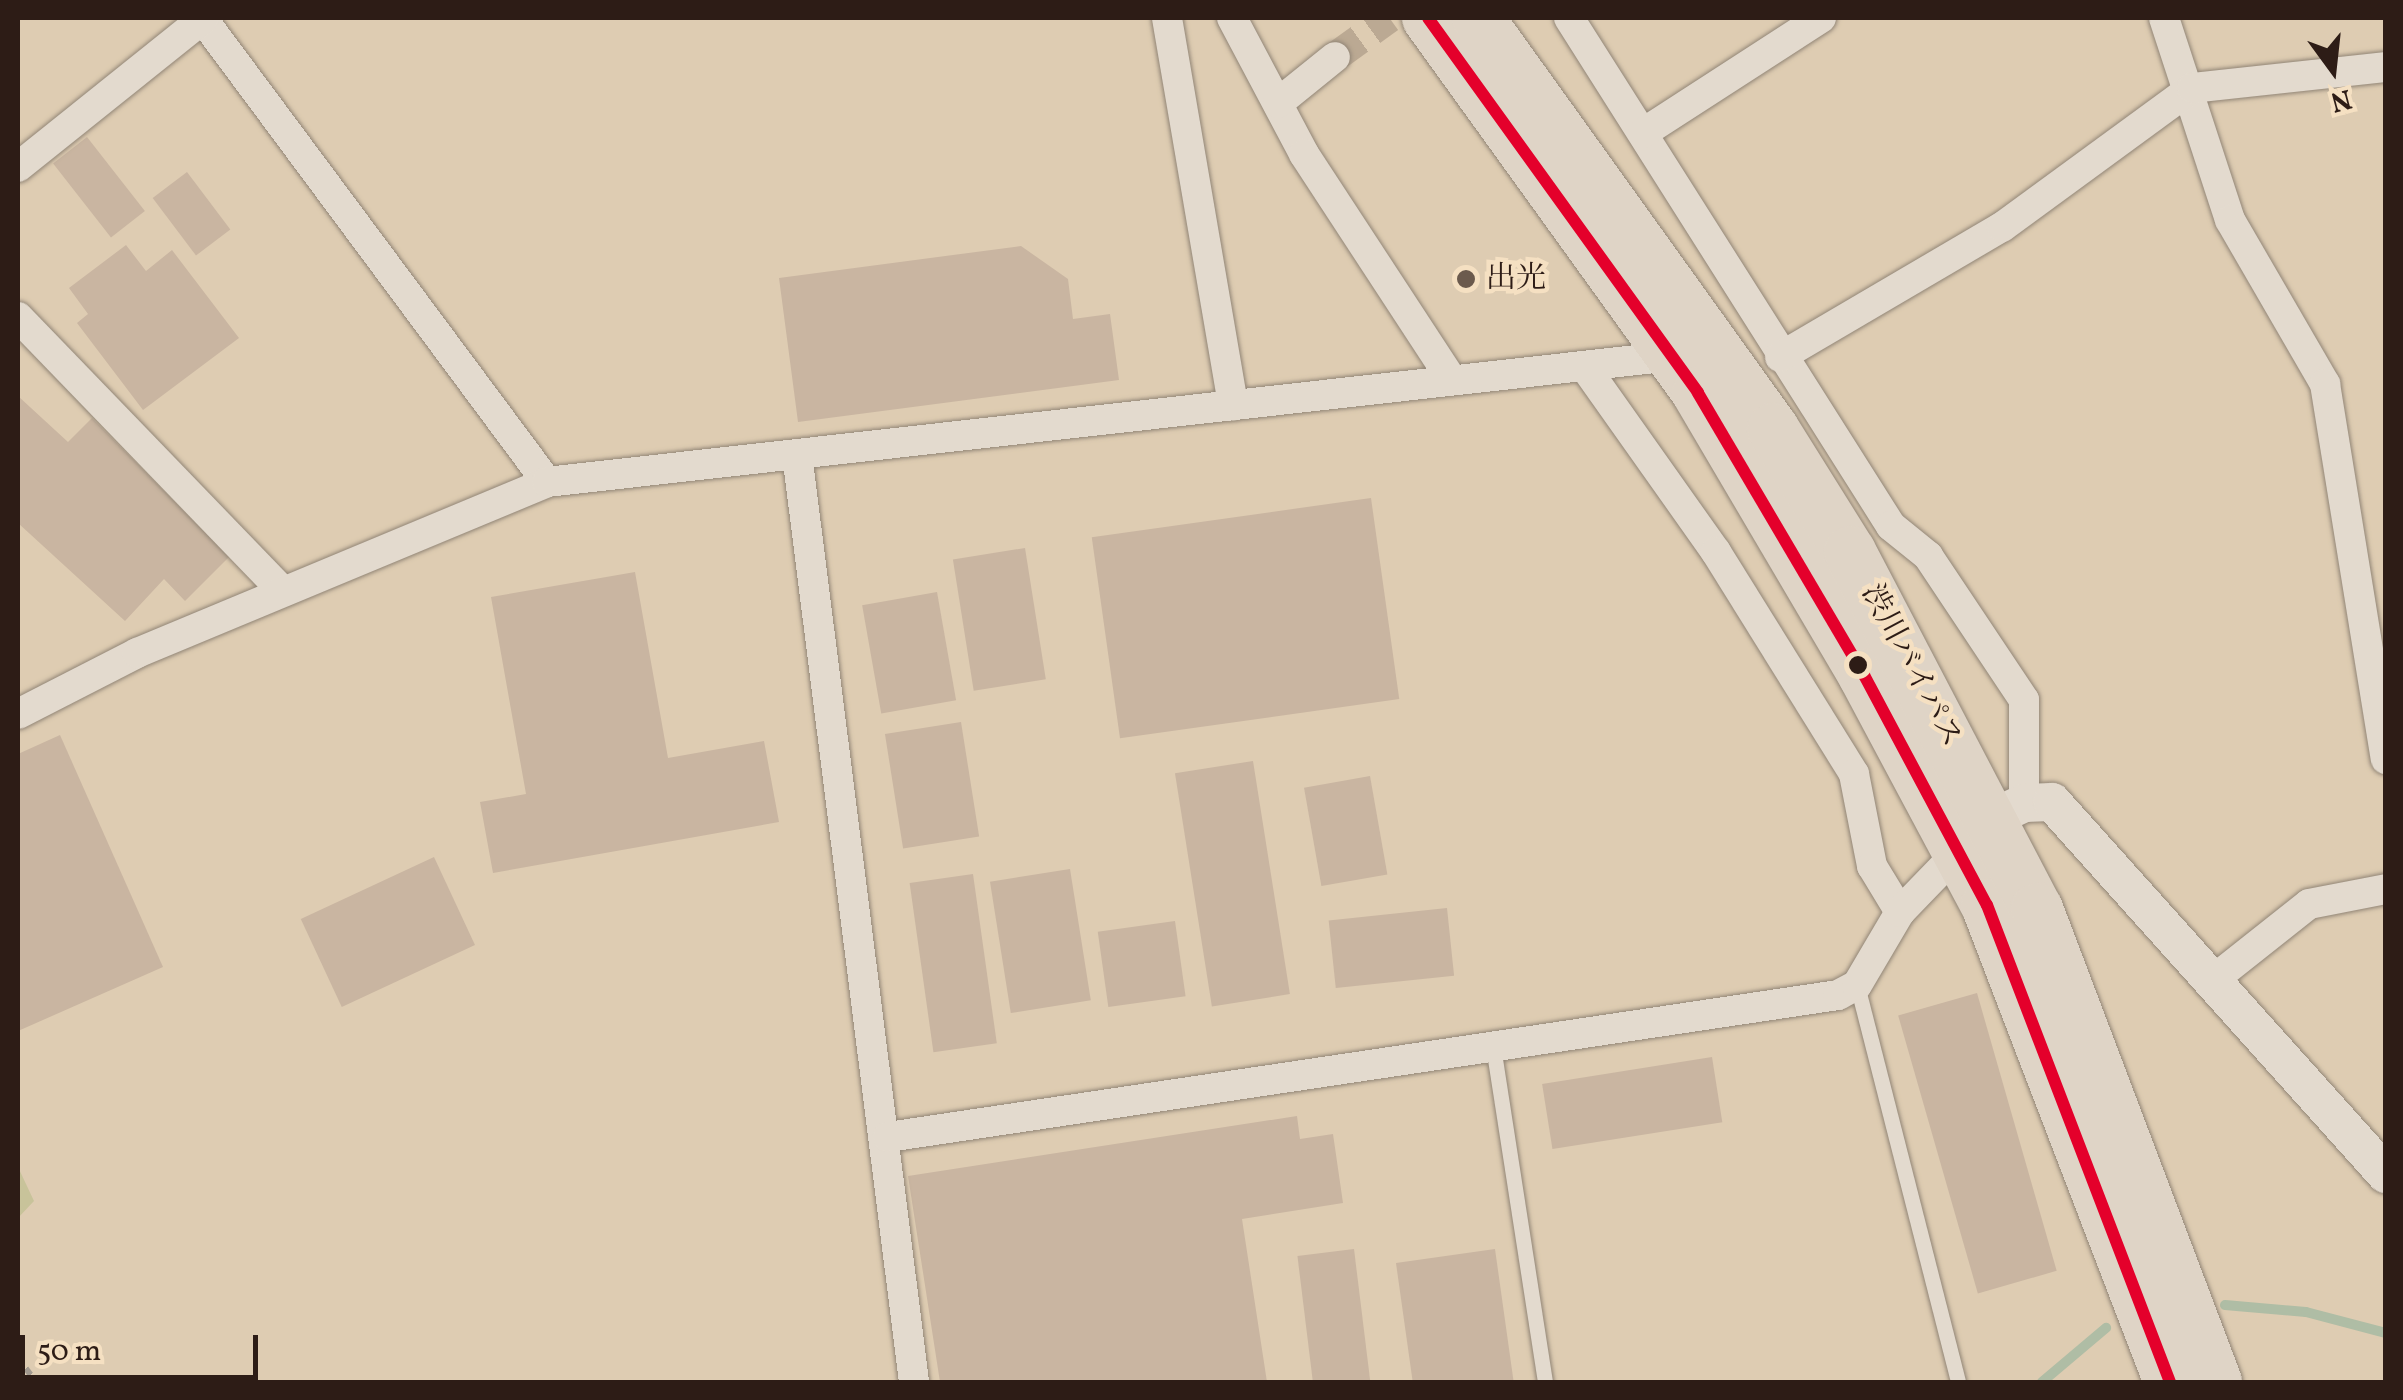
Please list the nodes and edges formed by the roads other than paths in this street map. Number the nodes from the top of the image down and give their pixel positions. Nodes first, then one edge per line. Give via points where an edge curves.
1 (203, 18) edge
2 (1166, 18) edge
3 (1232, 18) edge
4 (1428, 18) edge
5 (1478, 18) edge
6 (1570, 18) edge
7 (1821, 18) edge
8 (2164, 18) edge
9 (1335, 57) tunnel mouth
10 (2386, 68) edge
11 (2192, 88) junction
12 (1278, 104) junction
13 (1643, 133) junction
14 (18, 167) edge
15 (18, 317) edge
16 (1672, 356) junction
17 (1780, 358) junction
18 (1585, 367) junction
19 (1452, 380) junction
20 (1233, 405) junction
21 (797, 454) junction
22 (547, 482) junction
23 (283, 591) junction
24 (18, 714) edge
25 (2386, 759) edge
26 (1992, 824) junction
27 (2386, 889) edge
28 (1900, 912) junction
29 (2213, 980) junction
30 (1858, 985) junction
31 (1493, 1046) junction
32 (888, 1137) junction
33 (2386, 1174) edge
34 (914, 1382) edge
35 (1545, 1382) edge
36 (1958, 1382) edge
37 (2170, 1382) edge
38 (2216, 1382) edge

1 - 14 street
1 - 22 street
2 - 20 street
3 - 12 street
4 - 16 highway, 渋川バイパス
5 - 26 highway, 渋川バイパス via 1774,430 1850,552
6 - 13 street
7 - 13 street
8 - 11 street
9 - 12 street
10 - 11 street
11 - 17 street via 2002,227
11 - 25 street via 2230,220 2325,384
12 - 19 street
13 - 17 street
15 - 23 street
16 - 18 street
16 - 26 highway, 渋川バイパス via 1804,566
17 - 26 street via 1891,526 1928,556 2024,700
18 - 19 street
18 - 28 street via 1716,552 1854,774 1872,866
19 - 20 street
20 - 21 street
21 - 22 street
21 - 32 street
22 - 23 street
23 - 24 street via 137,653
26 - 28 street
26 - 29 street via 2052,802
26 - 37 highway, 渋川バイパス via 1987,905
26 - 38 highway, 渋川バイパス via 2038,908
27 - 29 street via 2309,904
28 - 30 street
29 - 33 street
30 - 31 street via 1838,995
30 - 36 lane
31 - 32 street
31 - 35 lane
32 - 34 street

